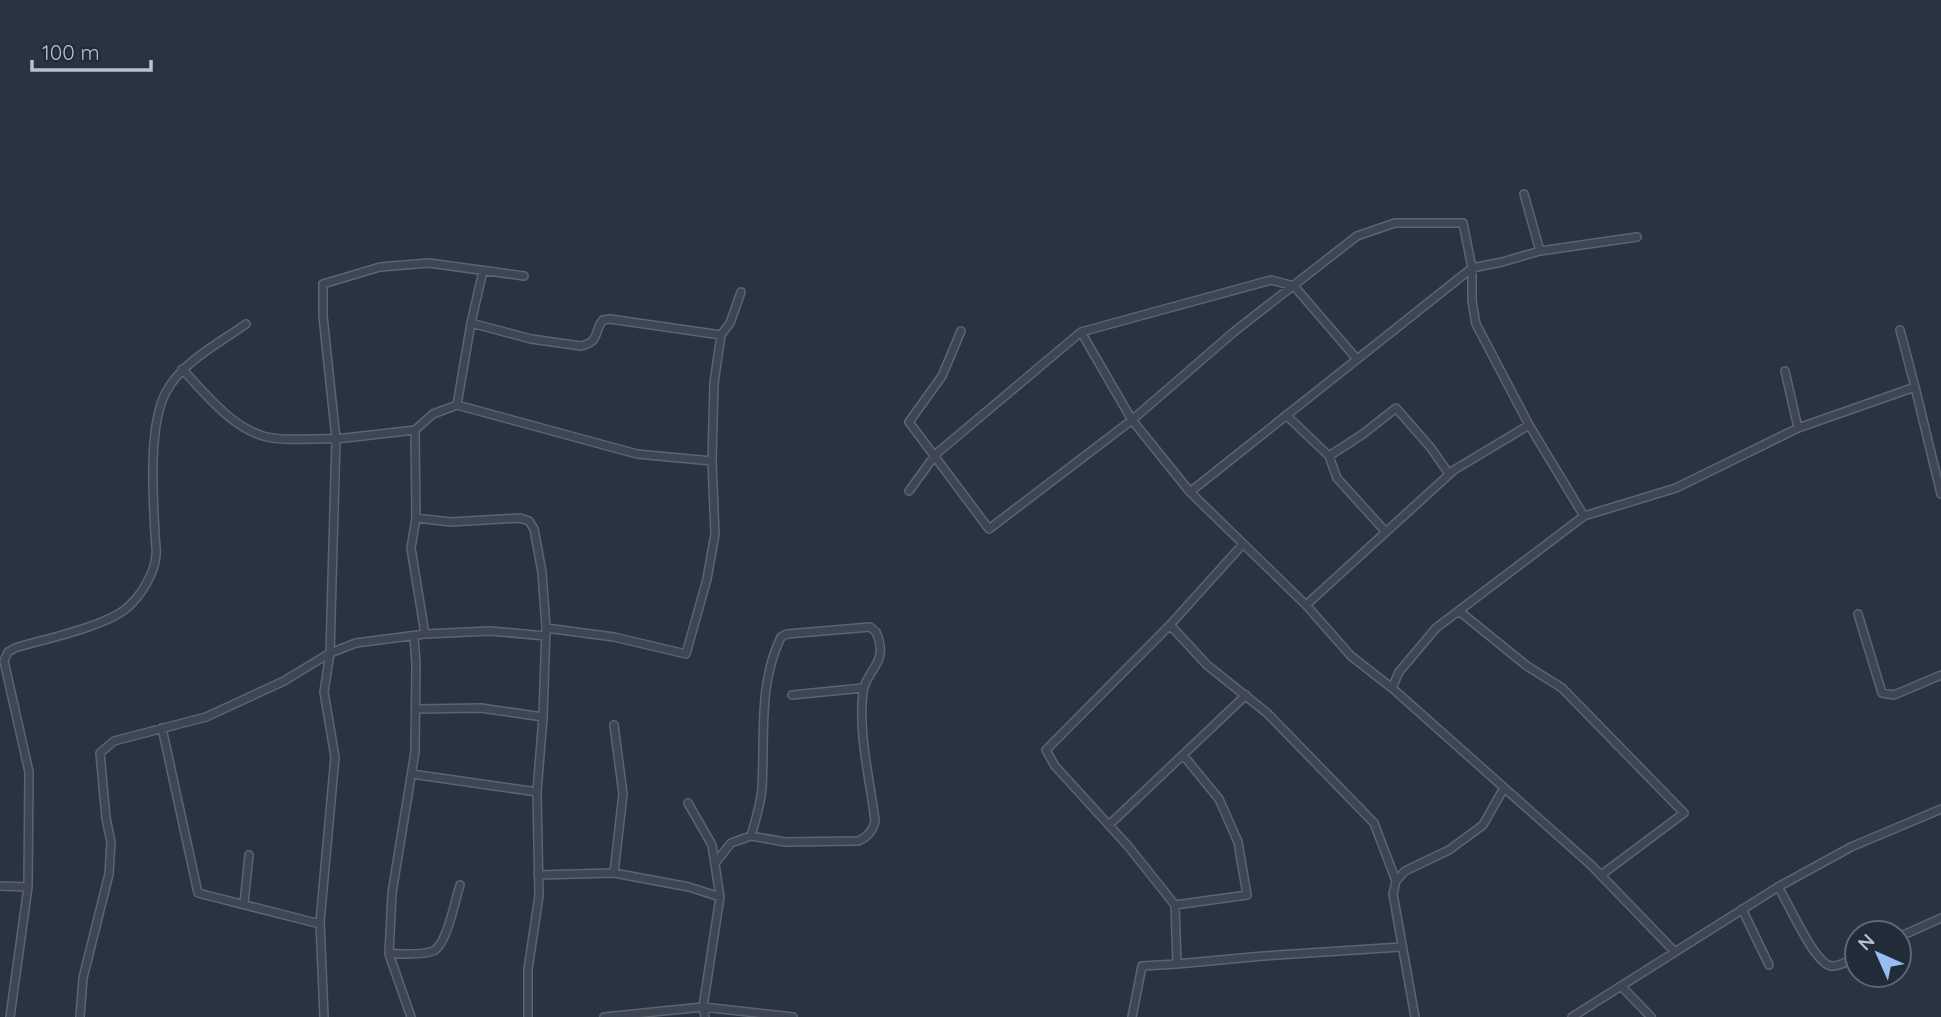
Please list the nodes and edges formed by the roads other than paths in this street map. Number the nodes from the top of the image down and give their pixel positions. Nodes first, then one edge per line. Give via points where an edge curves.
1 (1524, 194) dead end
2 (1637, 237) dead end
3 (1540, 251) junction
4 (1472, 268) junction
5 (483, 271) junction
6 (524, 276) dead end
7 (1294, 286) junction
8 (741, 292) dead end
9 (471, 323) junction
10 (246, 324) dead end
11 (1900, 330) dead end
12 (961, 331) dead end
13 (1082, 332) junction
14 (721, 335) junction
15 (1356, 358) junction
16 (182, 369) junction
17 (1785, 371) dead end
18 (1915, 387) junction
19 (457, 405) junction
20 (1286, 415) junction
21 (1132, 420) junction
22 (1529, 425) junction
23 (1798, 428) junction
24 (415, 430) junction
25 (335, 439) junction
26 (936, 454) junction
27 (1329, 456) junction
28 (712, 461) junction
29 (1449, 474) junction
30 (909, 491) dead end
31 (1190, 492) junction
32 (1941, 494) edge
33 (1584, 516) junction
34 (416, 518) junction
35 (1385, 531) junction
36 (1243, 544) junction
37 (1306, 605) junction
38 (1459, 611) junction
39 (1858, 614) dead end
40 (1170, 625) junction
41 (546, 632) junction
42 (425, 634) junction
43 (414, 637) junction
44 (330, 653) junction
45 (1941, 675) edge
46 (863, 688) junction
47 (1392, 688) junction
48 (792, 695) dead end
49 (1246, 695) junction
50 (416, 709) junction
51 (543, 717) junction
52 (614, 725) dead end
53 (162, 728) junction
54 (1182, 755) junction
55 (412, 774) junction
56 (1504, 788) junction
57 (537, 792) junction
58 (688, 803) dead end
59 (1941, 809) edge
60 (1109, 825) junction
61 (751, 836) junction
62 (249, 855) dead end
63 (716, 862) junction
64 (614, 873) junction
65 (538, 875) junction
66 (1601, 875) junction
67 (1396, 881) junction
68 (0, 886) edge
69 (460, 886) dead end
70 (28, 887) junction
71 (1778, 887) junction
72 (720, 897) junction
73 (244, 903) junction
74 (1175, 905) junction
75 (1742, 909) junction
76 (1941, 918) edge
77 (320, 924) junction
78 (1913, 931) edge
79 (1401, 947) junction
80 (1674, 951) junction
81 (389, 954) junction
82 (1843, 963) edge
83 (1177, 964) junction
84 (1769, 965) dead end
85 (1622, 987) junction
86 (703, 1007) junction
87 (10, 1017) edge
88 (80, 1017) edge
89 (324, 1017) edge
90 (411, 1017) edge
91 (528, 1017) edge
92 (604, 1017) edge
93 (705, 1017) edge
94 (793, 1017) edge
95 (1132, 1017) edge
96 (1415, 1017) edge
97 (1572, 1017) edge
98 (1651, 1017) edge

1 - 3 street
2 - 3 street
3 - 4 street
4 - 7 street via 1463,223 1395,223 1357,236
4 - 15 street
4 - 22 street via 1476,324
5 - 6 street
5 - 9 street
5 - 25 street via 429,263 380,267 323,284
7 - 13 street via 1271,280
7 - 15 street
7 - 21 street
8 - 14 street
9 - 14 street via 581,346 596,339 603,320
9 - 19 street
10 - 16 street
11 - 18 street
12 - 26 street via 942,376 909,422
13 - 21 street
13 - 26 street
14 - 28 street via 714,383
15 - 20 street
16 - 25 street via 219,408 263,436
16 - 70 street via 158,412 154,446 156,556 148,579 128,608 107,620 15,648 5,660 29,772
17 - 23 street
18 - 23 street
18 - 32 street
19 - 24 street via 433,414
19 - 28 street via 638,454
20 - 27 street
20 - 31 street
21 - 26 street via 989,529
21 - 31 street
22 - 29 street
22 - 33 street
23 - 33 street via 1676,488
24 - 25 street
24 - 34 street
25 - 44 street
26 - 30 street
27 - 29 street via 1396,408
27 - 35 street via 1337,478
28 - 41 street via 715,534 686,653 614,637
29 - 35 street
31 - 36 street
33 - 38 street
34 - 41 street via 529,521 542,572
34 - 42 street via 411,548
35 - 37 street
36 - 37 street
36 - 40 street
37 - 47 street via 1351,656
38 - 47 street via 1436,628 1399,672
38 - 66 street via 1562,688 1684,813
39 - 45 street via 1882,693 1894,695
40 - 49 street via 1208,665
40 - 60 street via 1047,747 1055,766
41 - 42 street
41 - 51 street
42 - 43 street
43 - 44 street via 356,643
43 - 50 street
44 - 53 street via 244,700
44 - 77 street via 324,692 335,757
46 - 48 street
46 - 61 street via 863,732 875,821 869,834 859,841 785,842
46 - 61 street via 879,661 879,638 872,628 781,637 769,668 762,721 762,790
47 - 56 street
49 - 54 street
49 - 67 street via 1374,822
50 - 51 street via 481,708
50 - 55 street
51 - 57 street
52 - 64 street via 622,794
53 - 73 street via 198,893
53 - 88 street via 114,741 100,753 111,842 109,874 83,978
54 - 60 street
54 - 74 street via 1220,799 1238,842 1247,895
55 - 57 street
55 - 81 street via 392,893
56 - 66 street
56 - 67 street via 1483,825 1449,850 1405,871
57 - 65 street
58 - 63 street via 708,836
59 - 71 street via 1851,846
60 - 74 street
61 - 63 street via 736,840
62 - 73 street
63 - 72 street
64 - 65 street
64 - 72 street
65 - 91 street
66 - 80 street
67 - 79 street via 1393,894
68 - 70 street
69 - 81 street via 436,949
70 - 87 street
71 - 75 street
71 - 82 street via 1824,963
72 - 86 street
73 - 77 street
74 - 83 street
75 - 80 street
75 - 84 street
76 - 78 street
77 - 89 street
79 - 83 street
79 - 96 street
80 - 85 street
81 - 90 street
83 - 95 street via 1142,967
85 - 97 street
85 - 98 street
86 - 92 street
86 - 93 street
86 - 94 street

